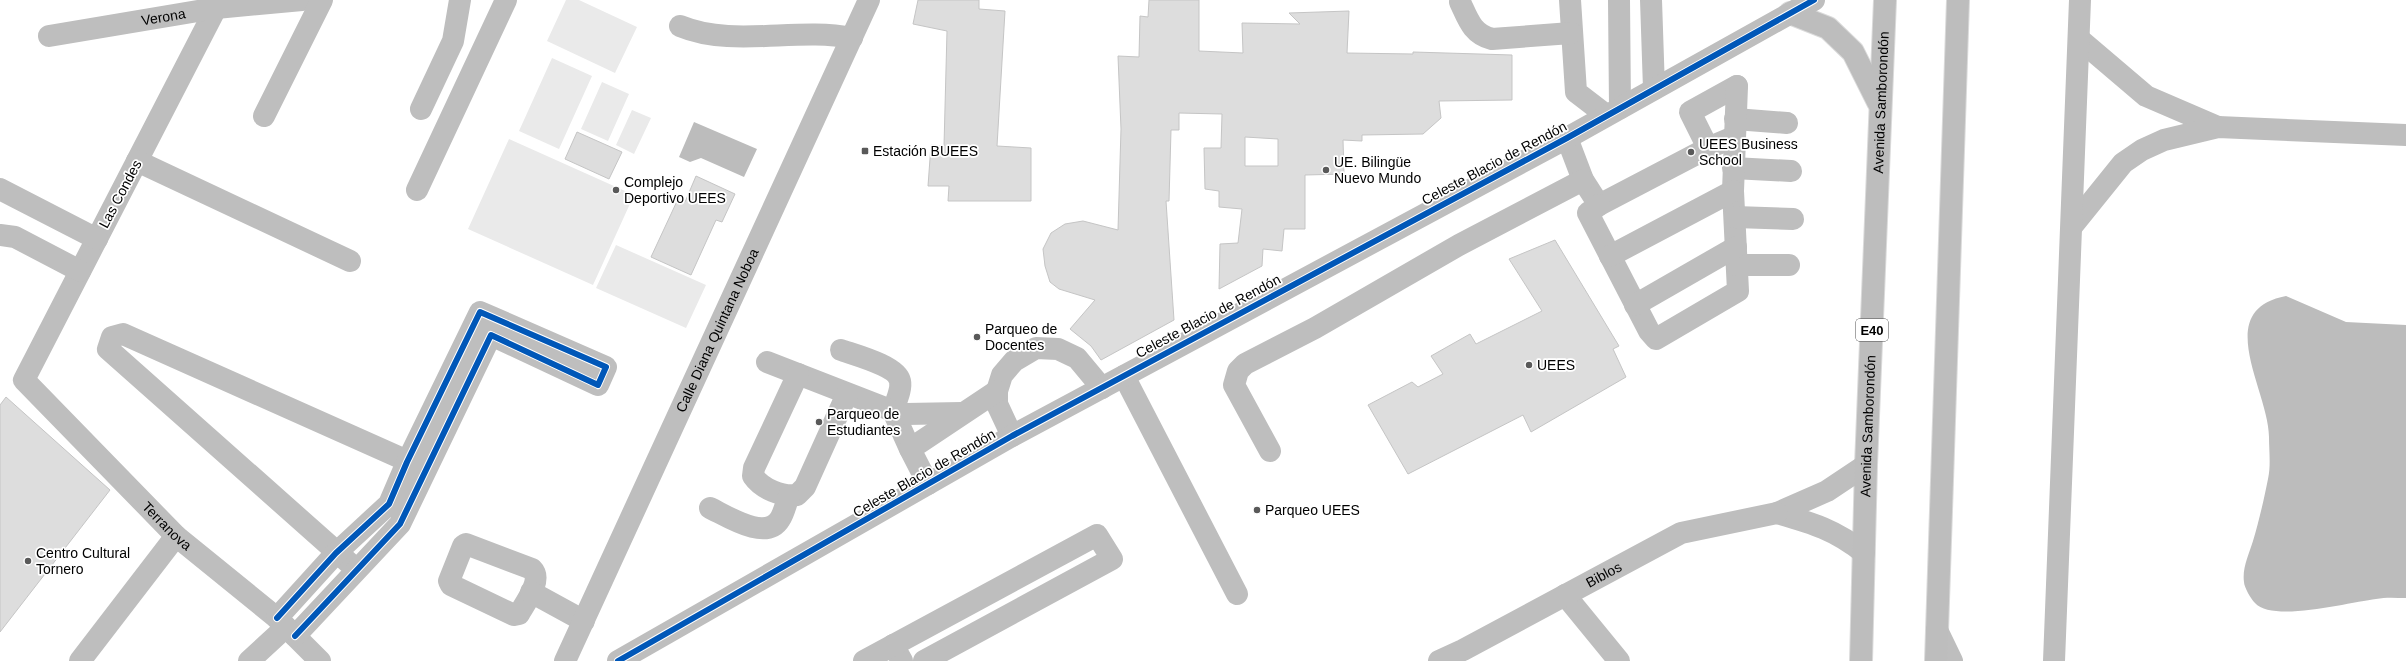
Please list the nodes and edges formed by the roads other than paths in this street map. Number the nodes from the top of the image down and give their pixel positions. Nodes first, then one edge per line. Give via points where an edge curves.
1 (302, 0) edge
2 (322, 0) edge
3 (460, 0) edge
4 (506, 0) edge
5 (870, 0) edge
6 (1570, 0) edge
7 (1619, 0) edge
8 (1651, 0) edge
9 (1814, 0) edge
10 (1885, 0) edge
11 (1958, 0) edge
12 (2080, 0) edge
13 (1460, 2) dead end
14 (216, 8) junction
15 (1790, 13) junction
16 (680, 26) dead end
17 (1571, 33) junction
18 (49, 36) dead end
19 (852, 38) junction
20 (2079, 39) junction
21 (1654, 89) junction
22 (1880, 107) junction
23 (421, 109) dead end
24 (1613, 112) junction
25 (264, 116) dead end
26 (1787, 123) dead end
27 (2218, 127) junction
28 (1735, 128) junction
29 (2406, 135) edge
30 (1568, 138) junction
31 (1708, 148) junction
32 (137, 161) junction
33 (1733, 168) junction
34 (1791, 171) dead end
35 (1583, 180) junction
36 (0, 189) edge
37 (417, 190) dead end
38 (1733, 191) junction
39 (1599, 205) junction
40 (1735, 217) junction
41 (1793, 219) dead end
42 (2073, 226) junction
43 (0, 235) edge
44 (97, 239) junction
45 (1610, 256) junction
46 (1737, 256) junction
47 (350, 261) dead end
48 (1789, 265) dead end
49 (80, 271) junction
50 (1636, 305) junction
51 (842, 350) dead end
52 (767, 362) dead end
53 (798, 374) junction
54 (1124, 376) junction
55 (24, 380) joint
56 (1102, 388) junction
57 (997, 391) junction
58 (847, 394) junction
59 (892, 411) junction
60 (962, 413) junction
61 (1012, 436) junction
62 (910, 449) junction
63 (1270, 451) dead end
64 (1866, 465) junction
65 (416, 466) junction
66 (928, 484) junction
67 (789, 496) junction
68 (710, 508) dead end
69 (1777, 513) junction
70 (176, 536) junction
71 (336, 553) junction
72 (1864, 553) junction
73 (357, 570) junction
74 (531, 592) dead end
75 (1237, 594) dead end
76 (1565, 595) junction
77 (973, 602) junction
78 (584, 621) junction
79 (286, 627) junction
80 (987, 627) junction
81 (1937, 630) junction
82 (897, 653) edge
83 (80, 661) edge
84 (249, 661) edge
85 (320, 661) edge
86 (565, 661) edge
87 (618, 661) edge
88 (864, 661) edge
89 (924, 661) edge
90 (1439, 661) edge
91 (1619, 661) edge
92 (1861, 661) edge
93 (1936, 661) edge
94 (1952, 661) edge
95 (2054, 661) edge

1 - 14 street, Verona
2 - 25 street
3 - 23 street via 453,41
4 - 37 street
5 - 19 street, Calle Diana Quintana Noboa
6 - 17 street
7 - 24 street
8 - 21 street
9 - 15 street, Celeste Blacio de Rendón
10 - 22 highway, Avenida Samborondón / E40
11 - 81 highway
12 - 20 street
13 - 17 street via 1475,32 1481,36 1492,39
14 - 18 street, Verona
14 - 32 street, Las Condes
15 - 21 street, Celeste Blacio de Rendón
15 - 22 highway via 1828,28 1853,52
16 - 19 street via 704,34 825,34
17 - 24 street via 1576,92
19 - 78 street, Calle Diana Quintana Noboa
20 - 27 street via 2146,96
20 - 42 street
21 - 24 street, Celeste Blacio de Rendón
22 - 64 highway, Avenida Samborondón / E40
24 - 30 street, Celeste Blacio de Rendón
26 - 28 street
27 - 29 street
27 - 42 street via 2164,140 2142,150 2123,163
28 - 31 street
28 - 31 street via 1737,86 1690,112
28 - 33 street
30 - 35 street
30 - 54 street, Celeste Blacio de Rendón
31 - 39 street
32 - 44 street, Las Condes
32 - 47 street
33 - 34 street
33 - 38 street
35 - 39 street
35 - 63 street via 1459,245 1315,328 1245,364 1238,372 1234,385
36 - 44 street
38 - 40 street
38 - 45 street
39 - 45 street via 1588,213
40 - 41 street
40 - 46 street
42 - 95 street
43 - 49 street via 14,236
44 - 49 street, Las Condes
45 - 50 street
46 - 48 street
46 - 50 street
46 - 50 street via 1738,291 1656,339
49 - 55 street, Las Condes
51 - 59 street via 897,374 901,382 900,390
52 - 53 street
53 - 58 street
53 - 67 street via 754,468 753,476 757,482
54 - 56 street, Celeste Blacio de Rendón
54 - 75 street
55 - 70 street, Terranova
56 - 57 street via 1077,358 1058,349 1036,348 1014,361 1002,375
56 - 61 street, Celeste Blacio de Rendón
57 - 60 street
57 - 61 street via 996,404
58 - 59 street
58 - 67 street via 805,487 797,495
59 - 60 street via 906,414
59 - 62 street
60 - 62 street
61 - 66 street, Celeste Blacio de Rendón
62 - 66 street
64 - 69 street, Biblos via 1827,491
64 - 72 highway, Avenida Samborondón / E40
65 - 65 street via 491,335 598,385 606,367 480,312
65 - 71 street via 389,504
65 - 71 street via 124,334 112,337 108,350
65 - 73 street via 400,524
66 - 87 street, Celeste Blacio de Rendón
67 - 68 street via 779,520 768,529 757,530
69 - 72 street, Biblos via 1825,527 1846,538
69 - 76 street, Biblos via 1681,533
70 - 79 street, Terranova
70 - 83 street
71 - 73 street
71 - 79 street
72 - 92 highway, Avenida Samborondón / E40
73 - 79 street
74 - 78 street
76 - 90 street, Biblos
76 - 91 street
77 - 80 street
77 - 80 street via 1097,535 1112,559
77 - 82 street
78 - 86 street, Calle Diana Quintana Noboa
79 - 84 street
79 - 85 street, Terranova
80 - 89 street
81 - 93 highway
81 - 94 street
82 - 88 street

